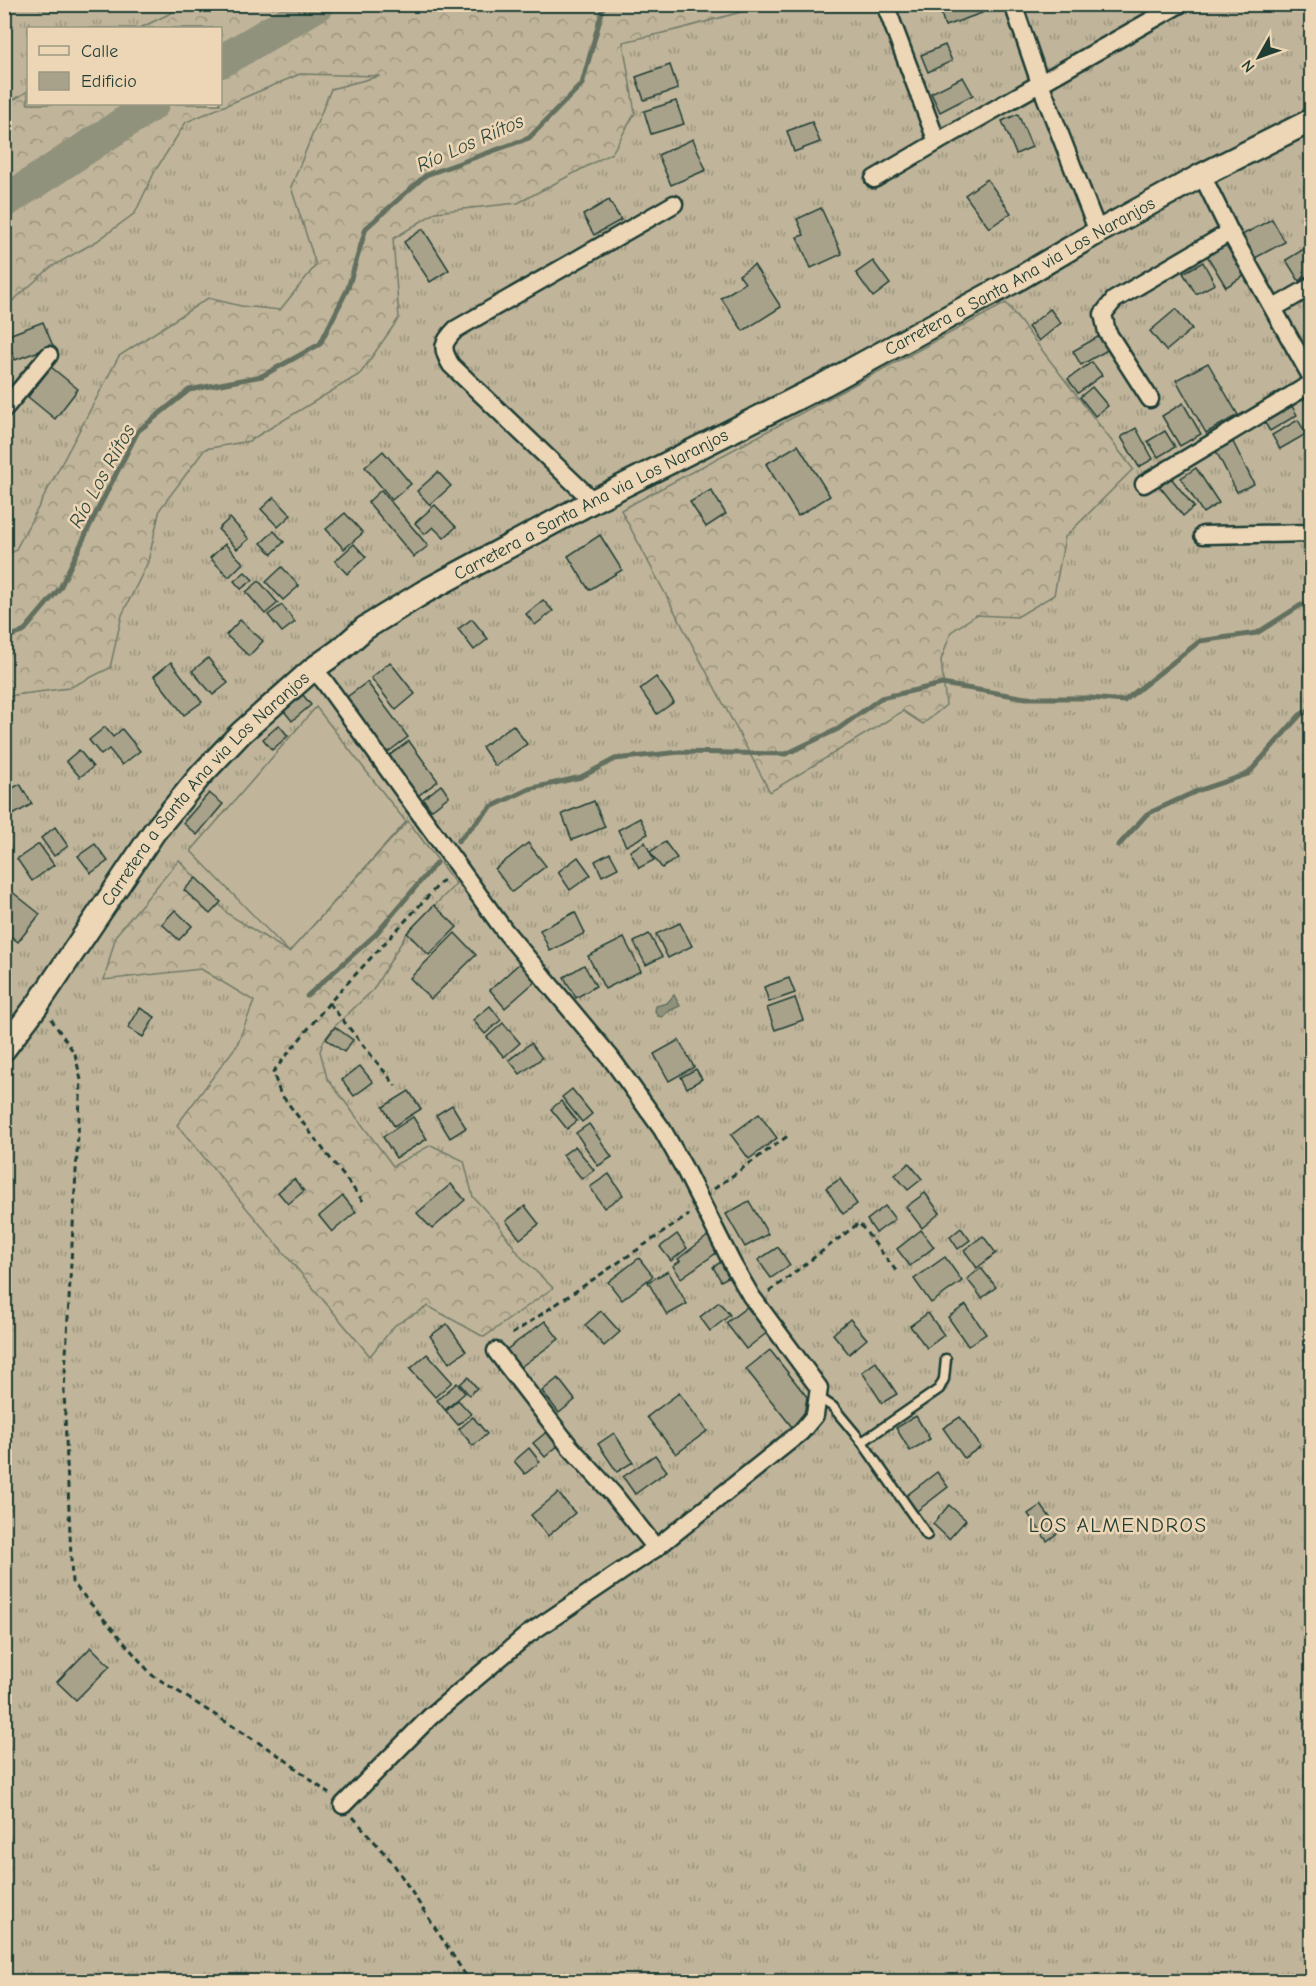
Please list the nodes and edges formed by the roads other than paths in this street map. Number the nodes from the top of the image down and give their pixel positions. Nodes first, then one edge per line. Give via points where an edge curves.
1 (885, 4) edge
2 (1013, 4) edge
3 (1180, 4) edge
4 (1159, 10) edge
5 (1040, 82) junction
6 (1311, 120) edge
7 (937, 142) junction
8 (1202, 175) junction
9 (874, 179) dead end
10 (674, 204) dead end
11 (1098, 232) junction
12 (1230, 232) junction
13 (1311, 286) edge
14 (1274, 308) junction
15 (49, 355) dead end
16 (1311, 378) edge
17 (1311, 383) edge
18 (1150, 399) dead end
19 (4, 409) edge
20 (1144, 484) dead end
21 (593, 501) junction
22 (1311, 533) edge
23 (1203, 535) dead end
24 (313, 669) junction
25 (4, 1049) edge
26 (496, 1351) dead end
27 (946, 1359) dead end
28 (818, 1397) junction
29 (862, 1442) junction
30 (927, 1535) dead end
31 (656, 1548) junction
32 (343, 1805) road end

1 - 7 street
2 - 5 street
3 - 4 street
4 - 5 street
5 - 7 street
5 - 11 street
6 - 8 main road, Carretera a Santa Ana via Los Naranjos
7 - 9 street
8 - 11 main road, Carretera a Santa Ana via Los Naranjos
8 - 12 street
10 - 21 street via 456,329 446,339 444,352 451,365
11 - 21 main road, Carretera a Santa Ana via Los Naranjos via 825,384
12 - 14 street
12 - 18 street via 1114,300 1103,314 1107,332
13 - 14 street
14 - 16 street
15 - 19 street
17 - 20 street
21 - 24 main road, Carretera a Santa Ana via Los Naranjos via 424,592 375,622
22 - 23 street
24 - 25 main road, Carretera a Santa Ana via Los Naranjos via 241,732 154,832
24 - 28 street via 504,930 610,1057 662,1129 733,1265 819,1388
26 - 31 street via 570,1447
27 - 29 lane via 939,1389
28 - 29 lane via 833,1407
28 - 31 street via 815,1415 801,1432
29 - 30 lane
31 - 32 street via 527,1635 431,1716

